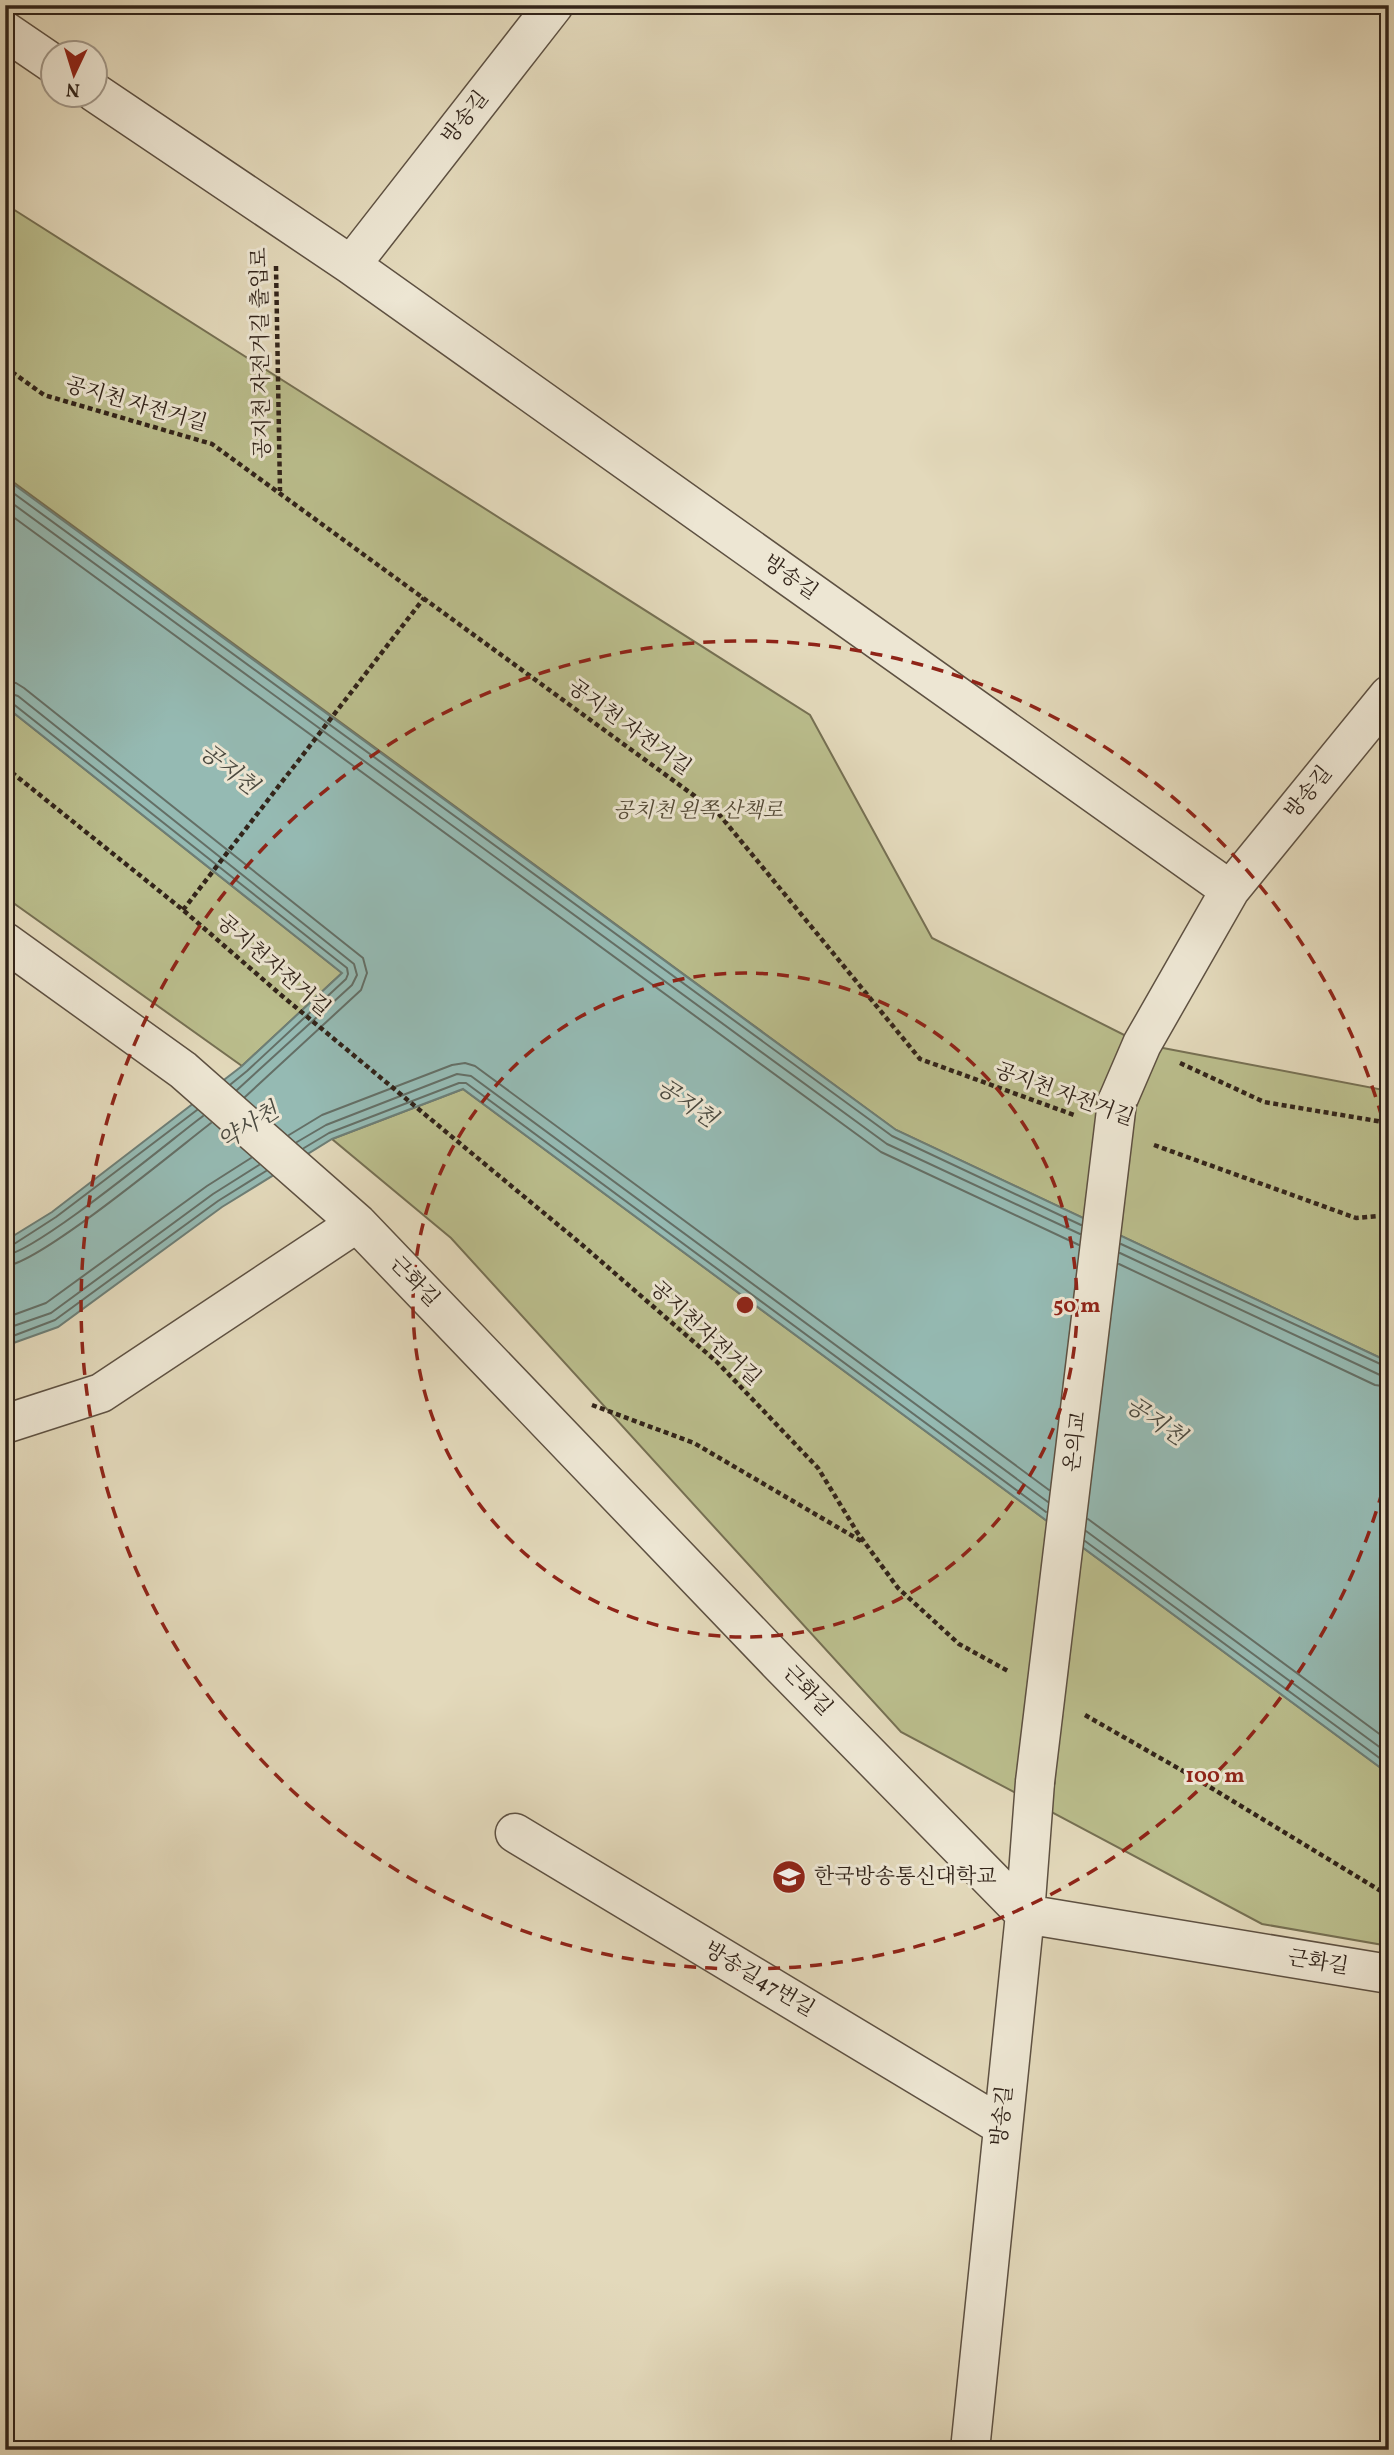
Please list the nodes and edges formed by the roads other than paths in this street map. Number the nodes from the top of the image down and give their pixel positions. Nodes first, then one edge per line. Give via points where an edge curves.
1 (554, 5) edge
2 (5, 31) edge
3 (38, 53) edge
4 (108, 101) edge
5 (351, 265) junction
6 (1389, 695) edge
7 (1230, 890) junction
8 (5, 942) edge
9 (1102, 1111) joint
10 (346, 1212) junction
11 (5, 1424) edge
12 (1035, 1782) joint
13 (515, 1833) dead end
14 (1025, 1914) junction
15 (1389, 1974) edge
16 (1002, 2126) junction
17 (970, 2450) edge

1 - 5 street, 방송길
2 - 3 street
4 - 5 street, 방송길
5 - 7 street, 방송길
6 - 7 street, 방송길
7 - 9 street, 방송길
8 - 10 street, 근화길 via 183,1070
9 - 12 street, 온의교, bridge
10 - 11 street via 101,1393
10 - 14 street, 근화길
12 - 14 street, 방송길
13 - 16 street, 방송길47번길
14 - 15 street, 근화길
14 - 16 street, 방송길
16 - 17 street, 방송길

